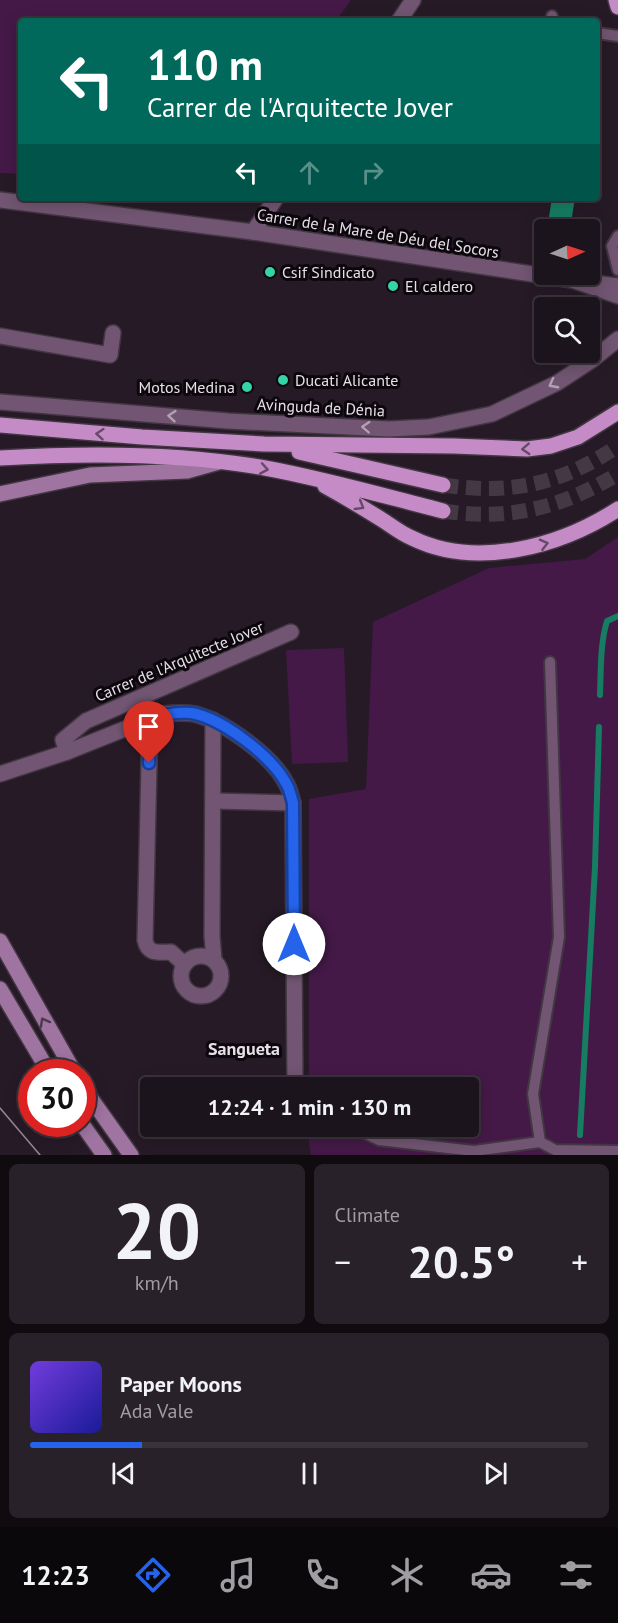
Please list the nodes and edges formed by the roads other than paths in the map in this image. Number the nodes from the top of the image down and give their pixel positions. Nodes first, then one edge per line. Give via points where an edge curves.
1 (413, 0) edge
2 (616, 0) edge
3 (618, 7) edge
4 (401, 18) edge
5 (600, 33) edge
6 (618, 36) edge
7 (0, 200) edge
8 (274, 201) edge
9 (253, 232) junction
10 (618, 236) edge
11 (618, 270) edge
12 (534, 274) edge
13 (600, 284) edge
14 (586, 285) edge
15 (618, 286) edge
16 (618, 296) edge
17 (113, 333) dead end
18 (0, 336) edge
19 (618, 339) edge
20 (0, 402) edge
21 (618, 412) edge
22 (0, 425) edge
23 (264, 444) junction
24 (0, 458) edge
25 (219, 462) junction
26 (309, 477) junction
27 (443, 485) tunnel mouth
28 (0, 494) edge
29 (618, 509) edge
30 (443, 511) tunnel mouth
31 (291, 632) dead end
32 (550, 662) dead end
33 (150, 719) junction
34 (213, 720) junction
35 (67, 752) junction
36 (0, 774) edge
37 (213, 801) junction
38 (293, 803) junction
39 (0, 940) edge
40 (214, 960) junction
41 (184, 964) junction
42 (0, 989) edge
43 (41, 1059) edge
44 (67, 1059) edge
45 (296, 1077) edge
46 (96, 1106) edge
47 (91, 1137) edge
48 (373, 1137) edge
49 (540, 1142) junction
50 (618, 1150) edge
51 (104, 1155) edge
52 (131, 1155) edge

1 - 4 street
2 - 3 main road
5 - 6 lane
7 - 9 street, Carrer de la Mare de Déu del Socors
8 - 9 street
9 - 12 street, Carrer de la Mare de Déu del Socors
10 - 11 lane via 612,246
13 - 15 street, Carrer de la Mare de Déu del Socors
14 - 16 street, Carrer de la Mare de Déu del Socors
17 - 18 street via 110,354
19 -> 20 street, Avinguda de Dénia via 557,383 492,414 429,427 389,429 228,420
21 -> 23 main road via 578,437 527,449
23 -> 22 main road
23 - 27 main road
24 - 25 main road via 96,455
25 -> 26 main road
25 - 28 main road via 187,471 90,475
26 -> 29 main road via 412,538 443,550 519,550 558,540
26 - 30 main road
31 - 35 street, Carrer de l'Arquitecte Jover via 86,721 63,740
32 - 49 lane via 559,937 534,1094
33 - 34 street via 178,712
33 - 35 street
33 - 41 street via 145,940 153,953 171,952
34 - 37 street
34 - 38 street via 248,743 274,768
35 - 36 street
37 - 38 street
37 - 40 street
38 - 45 street
44 -> 39 main road
40 - 41 street via 195,956
40 - 41 street via 221,972 219,985 203,997 190,994 181,983
42 - 43 main road
46 - 52 main road
47 - 51 main road
48 - 49 lane via 474,1151
49 - 50 lane via 555,1150

